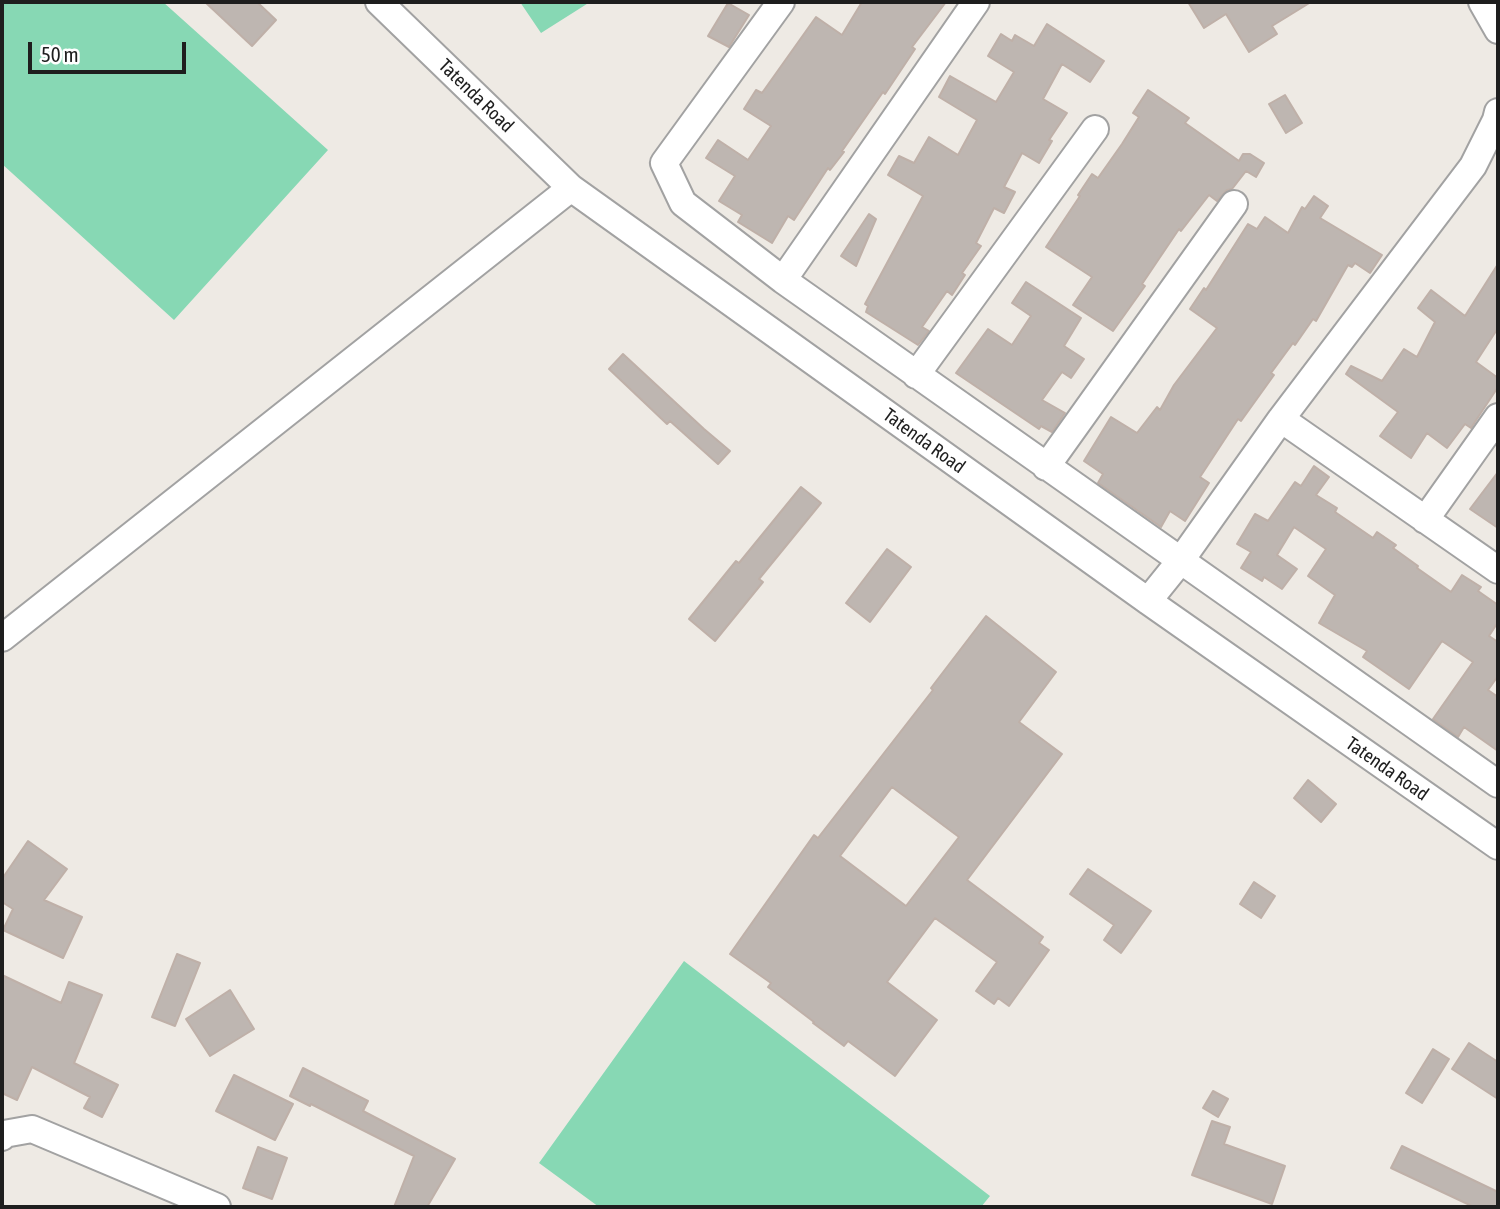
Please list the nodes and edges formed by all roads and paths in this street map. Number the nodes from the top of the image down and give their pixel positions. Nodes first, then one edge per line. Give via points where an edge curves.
1 (379, 2) edge
2 (780, 2) edge
3 (976, 2) edge
4 (1482, 2) edge
5 (1498, 30) edge
6 (1498, 111) edge
7 (1095, 129) dead end
8 (571, 188) junction
9 (1234, 204) dead end
10 (783, 280) junction
11 (916, 376) junction
12 (1498, 417) edge
13 (1281, 419) junction
14 (1046, 467) junction
15 (1425, 520) junction
16 (1181, 560) junction
17 (1498, 570) edge
18 (1149, 601) junction
19 (2, 638) edge
20 (1498, 784) edge
21 (1498, 846) edge
22 (2, 1137) edge
23 (217, 1207) edge

1 - 8 street, Tatenda Road
2 - 10 street via 664,163 683,203
3 - 10 street
4 - 5 street
6 - 13 street via 1473,166
7 - 11 street
8 - 18 street, Tatenda Road
8 - 19 street
9 - 14 street
10 - 11 street
11 - 14 street
12 - 15 street
13 - 15 street
13 - 16 street
14 - 16 street
15 - 17 street
16 - 18 street
16 - 20 street
18 - 21 street, Tatenda Road
22 - 23 street via 32,1129

